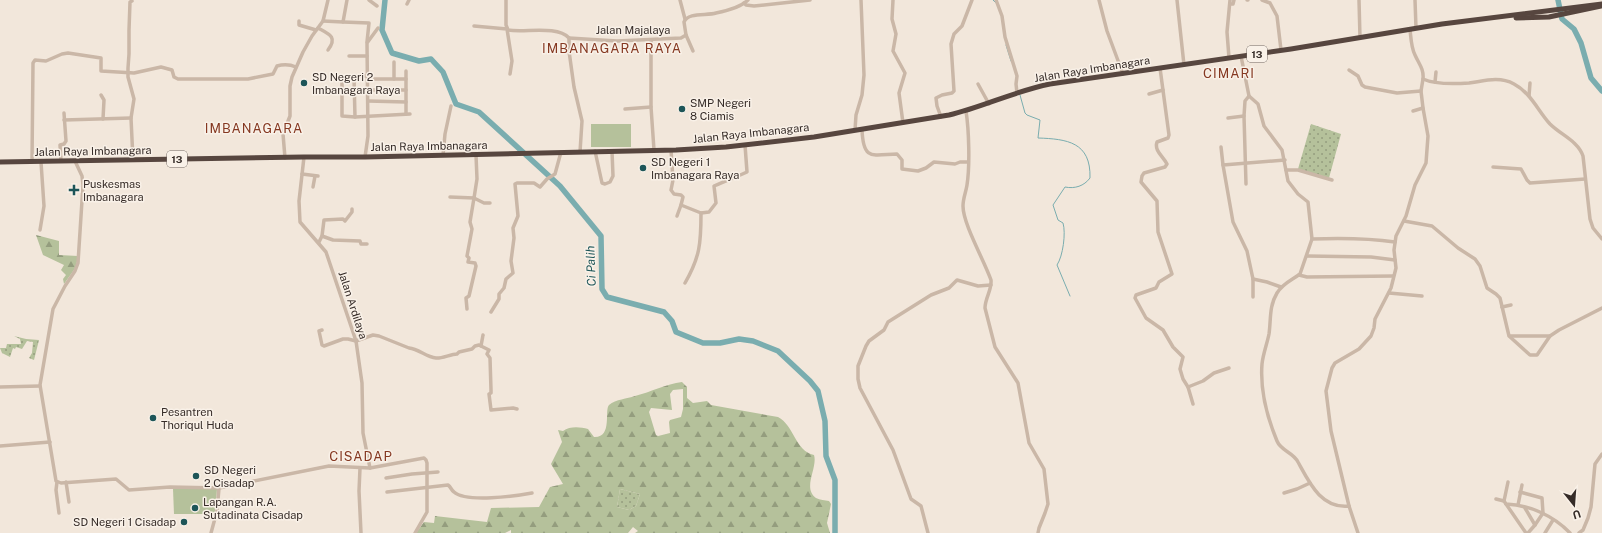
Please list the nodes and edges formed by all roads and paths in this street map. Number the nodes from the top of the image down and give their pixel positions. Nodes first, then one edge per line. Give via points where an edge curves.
1 (328, 0) edge
2 (347, 0) edge
3 (369, 0) edge
4 (409, 0) edge
5 (506, 0) edge
6 (680, 0) edge
7 (810, 0) edge
8 (861, 0) edge
9 (893, 0) edge
10 (972, 0) edge
11 (996, 0) edge
12 (1099, 0) edge
13 (1177, 0) edge
14 (1234, 0) edge
15 (1262, 0) edge
16 (1359, 0) edge
17 (1415, 0) edge
18 (132, 1) edge
19 (746, 2) edge
20 (1230, 2) edge
21 (407, 4) dead end
22 (1602, 5) edge
23 (377, 6) dead end
24 (1493, 18) junction
25 (685, 19) junction
26 (299, 21) dead end
27 (323, 21) junction
28 (343, 22) junction
29 (474, 26) dead end
30 (378, 28) dead end
31 (317, 29) junction
32 (507, 29) junction
33 (1413, 29) junction
34 (369, 31) junction
35 (374, 34) junction
36 (686, 35) junction
37 (569, 38) junction
38 (1360, 38) junction
39 (651, 40) junction
40 (367, 43) junction
41 (328, 50) dead end
42 (1281, 50) junction
43 (693, 51) dead end
44 (349, 56) dead end
45 (368, 56) junction
46 (1241, 56) junction
47 (1229, 58) junction
48 (394, 62) dead end
49 (1184, 65) junction
50 (296, 67) junction
51 (1160, 68) junction
52 (1349, 70) dead end
53 (406, 71) dead end
54 (1436, 72) dead end
55 (128, 73) junction
56 (510, 74) dead end
57 (1123, 74) junction
58 (354, 78) junction
59 (368, 78) junction
60 (394, 79) junction
61 (406, 79) junction
62 (1423, 80) junction
63 (1435, 82) junction
64 (978, 84) dead end
65 (1530, 84) dead end
66 (368, 90) junction
67 (406, 90) junction
68 (1164, 90) junction
69 (1422, 91) junction
70 (1019, 93) junction
71 (1149, 94) dead end
72 (101, 96) dead end
73 (1249, 96) junction
74 (1529, 96) junction
75 (368, 101) junction
76 (406, 102) junction
77 (989, 104) junction
78 (450, 106) dead end
79 (651, 108) junction
80 (1422, 108) junction
81 (625, 109) dead end
82 (966, 111) junction
83 (1413, 111) dead end
84 (64, 113) dead end
85 (368, 116) junction
86 (1244, 116) junction
87 (941, 117) junction
88 (131, 118) junction
89 (355, 118) junction
90 (1228, 118) dead end
91 (103, 119) junction
92 (64, 120) junction
93 (903, 123) junction
94 (862, 129) junction
95 (855, 130) junction
96 (745, 145) junction
97 (1221, 147) dead end
98 (654, 150) junction
99 (671, 150) junction
100 (596, 151) junction
101 (612, 151) junction
102 (561, 152) junction
103 (580, 152) junction
104 (443, 155) junction
105 (476, 155) junction
106 (304, 157) junction
107 (365, 157) junction
108 (285, 158) junction
109 (133, 160) junction
110 (1285, 160) junction
111 (75, 161) junction
112 (0, 162) edge
113 (32, 162) junction
114 (41, 162) junction
115 (61, 162) junction
116 (968, 162) junction
117 (1245, 163) junction
118 (1223, 165) junction
119 (1493, 167) dead end
120 (1286, 170) junction
121 (302, 174) junction
122 (1585, 179) junction
123 (1332, 180) dead end
124 (1246, 184) dead end
125 (313, 187) dead end
126 (450, 198) dead end
127 (474, 198) junction
128 (490, 203) dead end
129 (681, 205) junction
130 (352, 209) dead end
131 (701, 213) junction
132 (677, 216) dead end
133 (1404, 221) junction
134 (40, 230) dead end
135 (322, 236) junction
136 (1312, 239) junction
137 (1602, 239) edge
138 (319, 242) junction
139 (1395, 242) junction
140 (367, 244) dead end
141 (1307, 256) junction
142 (1395, 260) junction
143 (1299, 275) junction
144 (1394, 276) junction
145 (1253, 279) junction
146 (685, 283) dead end
147 (992, 285) junction
148 (1281, 288) junction
149 (1389, 292) junction
150 (1422, 296) dead end
151 (1253, 297) dead end
152 (1511, 305) dead end
153 (1502, 307) junction
154 (1602, 308) edge
155 (467, 309) dead end
156 (491, 312) dead end
157 (322, 330) dead end
158 (483, 335) dead end
159 (1509, 336) junction
160 (1550, 336) junction
161 (356, 341) junction
162 (481, 346) junction
163 (1229, 368) dead end
164 (40, 386) junction
165 (0, 387) edge
166 (1188, 387) junction
167 (1193, 404) dead end
168 (517, 409) dead end
169 (50, 442) junction
170 (0, 446) edge
171 (1602, 454) edge
172 (360, 468) junction
173 (370, 468) junction
174 (438, 472) dead end
175 (427, 473) junction
176 (386, 478) dead end
177 (57, 482) junction
178 (66, 482) junction
179 (1508, 482) dead end
180 (1310, 483) junction
181 (1522, 485) dead end
182 (427, 487) junction
183 (219, 488) junction
184 (388, 492) dead end
185 (1520, 492) junction
186 (532, 493) dead end
187 (1284, 493) dead end
188 (1496, 499) dead end
189 (69, 502) dead end
190 (1505, 503) junction
191 (1518, 505) junction
192 (1349, 506) junction
193 (1524, 507) junction
194 (59, 513) dead end
195 (1543, 513) junction
196 (1553, 520) junction
197 (1535, 525) junction
198 (211, 533) edge
199 (361, 533) edge
200 (415, 533) edge
201 (928, 533) edge
202 (1038, 533) edge
203 (1358, 533) edge
204 (1527, 533) edge
205 (1545, 533) edge
206 (1570, 533) edge
207 (1579, 533) edge

1 - 27 street
2 - 28 street
3 - 23 street
4 - 21 street
5 - 32 street
6 - 25 street
7 - 19 street via 754,6 746,5
8 - 95 street via 864,81
9 - 93 street via 892,19 896,34 893,51 905,73 899,93
10 - 87 street via 962,26 954,34 950,44 954,91 936,98
11 - 70 street
12 - 57 street
13 - 49 street
14 - 20 street via 1233,4
15 - 42 street via 1270,3 1277,16
16 - 38 street
17 - 33 street
18 - 55 street via 129,11
19 - 25 street, Jalan Majalaya via 716,13
20 - 47 street via 1227,32
22 - 24 highway, Jalan Raya Imbanagara / 13
22 - 24 highway, Jalan Raya Imbanagara / 13 via 1549,17
24 - 33 highway, Jalan Raya Imbanagara / 13
25 - 36 street, Jalan Majalaya
26 - 31 street via 298,25
27 - 28 street
27 - 31 street
28 - 34 street via 368,23
29 - 32 street, Jalan Majalaya
30 - 35 street
31 - 41 street via 329,34 333,41
31 - 50 street
32 - 37 street, Jalan Majalaya via 560,32
32 - 56 street via 512,61
33 - 38 highway, Jalan Raya Imbanagara / 13
33 - 62 street via 1411,42 1414,54 1422,67
34 - 35 street
34 - 40 street
35 - 40 street
36 - 39 street, Jalan Majalaya via 678,39
36 - 43 street
37 - 39 street, Jalan Majalaya
37 - 103 street via 574,88 582,121
38 - 42 highway, Jalan Raya Imbanagara / 13
39 - 79 street
40 - 45 street
42 - 46 highway, Jalan Raya Imbanagara / 13
44 - 45 street
45 - 59 street
46 - 47 highway, Jalan Raya Imbanagara / 13
46 - 73 street
47 - 49 highway, Jalan Raya Imbanagara / 13
48 - 60 street
49 - 51 highway, Jalan Raya Imbanagara / 13
50 - 55 street via 280,65 273,74 248,79 175,79 173,71 165,67
50 - 108 street via 290,86 290,116 283,134
51 - 57 highway, Jalan Raya Imbanagara / 13
51 - 68 street
52 - 69 street via 1358,76 1365,87 1397,93
53 - 61 street
54 - 63 street
55 - 88 street via 134,99
55 - 113 street via 101,71 100,58 68,53 49,61 33,61
57 - 70 highway, Jalan Raya Imbanagara / 13 via 1050,84
58 - 59 street
58 - 89 street
58 - 89 street via 342,78 342,111 343,116
59 - 60 street
59 - 66 street
60 - 61 street
61 - 67 street
62 - 63 street
62 - 69 street
63 - 74 street via 1505,80
64 - 77 street
65 - 74 street
66 - 67 street
66 - 75 street
67 - 76 street
68 - 71 street
68 - 166 street via 1170,135 1156,145 1166,166 1144,174 1141,182 1157,201 1158,232 1172,274 1159,282 1156,288 1135,298 1146,318 1163,330 1182,356 1180,369
69 - 80 street
70 - 77 highway, Jalan Raya Imbanagara / 13
72 - 91 street via 104,100
73 - 86 street via 1245,101
73 - 110 street via 1260,106 1264,126 1282,150
74 - 122 street via 1550,124 1578,147
75 - 76 street
75 - 85 street
76 - 85 street via 408,114
77 - 82 highway, Jalan Raya Imbanagara / 13
78 - 104 street
79 - 81 street
79 - 98 street
80 - 83 street
80 - 133 street via 1428,136 1426,163 1415,186
82 - 87 highway, Jalan Raya Imbanagara / 13
82 - 116 street
84 - 92 street
85 - 89 street
85 - 107 street
86 - 90 street
86 - 117 street
87 - 93 highway, Jalan Raya Imbanagara / 13
88 - 91 street
88 - 109 street
91 - 92 street
92 - 115 street via 66,141 60,145
93 - 94 highway, Jalan Raya Imbanagara / 13
94 - 95 highway, Jalan Raya Imbanagara / 13
94 - 116 street via 864,146 868,153 873,156 897,154 902,160 903,170 918,171 934,162
95 - 96 highway, Jalan Raya Imbanagara / 13
96 - 99 highway, Jalan Raya Imbanagara / 13
96 - 131 street via 747,172 714,186 716,203 709,212
97 - 118 street
98 - 99 highway, Jalan Raya Imbanagara / 13
98 - 101 highway, Jalan Raya Imbanagara / 13
99 - 129 street via 672,190 674,194 681,195
100 - 101 highway, Jalan Raya Imbanagara / 13
100 - 101 street via 599,174 602,183 605,184 610,182 612,176
100 - 103 highway, Jalan Raya Imbanagara / 13
102 - 103 highway, Jalan Raya Imbanagara / 13
102 - 105 highway, Jalan Raya Imbanagara / 13
102 - 156 street via 556,172 540,187 534,183 515,184 518,216 513,228 513,273 506,279 498,302
104 - 105 highway, Jalan Raya Imbanagara / 13
104 - 107 highway, Jalan Raya Imbanagara / 13
105 - 127 street via 477,179
106 - 107 highway, Jalan Raya Imbanagara / 13
106 - 108 highway, Jalan Raya Imbanagara / 13
106 - 121 street, Jalan Ardilaya
108 - 109 highway, Jalan Raya Imbanagara / 13
109 - 111 highway, Jalan Raya Imbanagara / 13
110 - 117 street
110 - 120 street
111 - 115 highway, Jalan Raya Imbanagara / 13
111 - 164 street via 82,176 83,186 78,263 76,271 53,309
112 - 113 highway, Jalan Raya Imbanagara / 13
113 - 114 highway, Jalan Raya Imbanagara / 13
114 - 115 highway, Jalan Raya Imbanagara / 13
114 - 134 street via 44,206
116 - 147 street via 964,212
117 - 118 street
117 - 124 street
118 - 145 street via 1233,222 1246,247
119 - 122 street via 1521,169 1530,183
120 - 123 street via 1298,170
120 - 136 street via 1286,177 1293,189 1308,202
121 - 125 street via 316,176
121 - 138 street, Jalan Ardilaya via 300,222
122 - 137 street via 1590,220
126 - 127 street
127 - 128 street
127 - 155 street via 467,256 468,262 475,263 476,266 469,296 466,298
129 - 131 street
129 - 132 street
130 - 135 street via 345,221 324,220
131 - 146 street via 700,246 693,269
133 - 139 street
133 - 153 street via 1432,226 1475,259 1487,288 1500,298
135 - 138 street
135 - 140 street via 333,240 360,241
136 - 139 street
136 - 141 street
138 - 161 street, Jalan Ardilaya via 328,257
139 - 142 street
141 - 142 street
141 - 143 street
142 - 144 street
143 - 144 street
143 - 148 street
144 - 149 street
145 - 148 street
145 - 151 street
147 - 201 street via 978,286 957,280 948,289 931,295 888,322 884,330 868,343 858,366 860,388 893,450 909,496 923,509
147 - 202 street via 985,308 994,344 1018,383 1029,443 1046,476 1048,504
148 - 180 street via 1271,308 1263,362 1264,396 1278,443 1296,457
149 - 150 street
149 - 192 street via 1375,319 1371,336 1359,349 1335,363 1326,391 1330,431
152 - 153 street
153 - 159 street
154 - 160 street
157 - 161 street via 319,331 324,346 343,339
158 - 162 street
159 - 160 street
159 - 160 street via 1528,354 1535,356
161 - 162 street via 373,335 379,336 437,359
161 - 173 street, Jalan Ardilaya via 362,383 363,432
162 - 168 street via 489,350 487,354 490,358 491,410
163 - 166 street
164 - 165 street
164 - 169 street
166 - 167 street
169 - 170 street
169 - 177 street
171 - 207 street via 1594,464 1588,518
172 - 173 street
172 - 183 street via 330,466
172 - 199 street
173 - 175 street via 424,458
174 - 175 street
175 - 176 street
175 - 182 street
177 - 178 street
177 - 194 street
178 - 183 street via 112,478 119,479 129,490 170,487
178 - 189 street
179 - 190 street
180 - 187 street
180 - 192 street via 1318,495 1328,501 1339,506
181 - 185 street
182 - 184 street
182 - 186 street via 448,485 456,494 471,497 493,498
182 - 200 street via 427,512
183 - 198 street via 217,511
185 - 191 street
185 - 195 street via 1542,498
188 - 190 street
190 - 191 street
190 - 204 street
191 - 193 street
192 - 203 street
193 - 195 street
193 - 197 street
195 - 196 street
195 - 197 street
196 - 205 street
196 - 206 street
197 - 204 street

